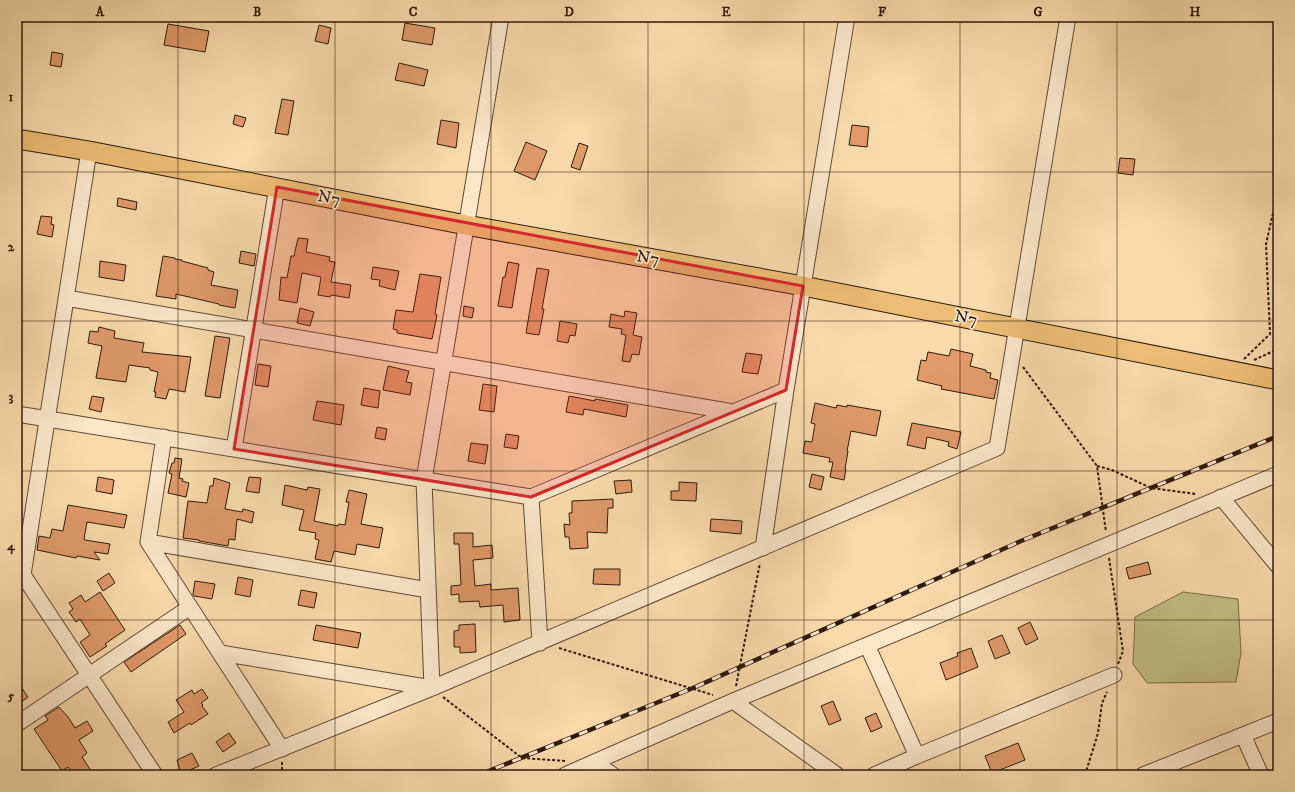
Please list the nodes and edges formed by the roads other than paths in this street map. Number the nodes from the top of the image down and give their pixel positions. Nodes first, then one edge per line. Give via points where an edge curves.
1 (501, 17) edge
2 (848, 17) edge
3 (1068, 17) edge
4 (17, 139) edge
5 (89, 151) junction
6 (277, 187) junction
7 (466, 225) junction
8 (803, 286) junction
9 (66, 298) junction
10 (1017, 328) junction
11 (253, 330) junction
12 (443, 363) junction
13 (1278, 380) edge
14 (786, 390) junction
15 (733, 412) junction
16 (17, 414) edge
17 (48, 418) junction
18 (164, 437) junction
19 (234, 449) junction
20 (1278, 474) edge
21 (424, 480) junction
22 (531, 497) junction
23 (1221, 497) junction
24 (148, 542) junction
25 (763, 548) junction
26 (1278, 566) edge
27 (428, 590) junction
28 (190, 607) junction
29 (540, 643) junction
30 (867, 645) junction
31 (220, 653) junction
32 (1114, 675) road end
33 (89, 676) junction
34 (432, 688) junction
35 (733, 701) junction
36 (1278, 721) edge
37 (17, 724) edge
38 (1243, 735) junction
39 (282, 749) junction
40 (917, 756) junction
41 (595, 763) junction
42 (1167, 770) edge
43 (832, 774) edge
44 (155, 775) edge
45 (216, 775) edge
46 (565, 775) edge
47 (613, 775) edge
48 (874, 775) edge
49 (1143, 775) edge
50 (1261, 775) edge

1 - 7 street
2 - 8 street
3 - 10 street
4 - 5 main road, N7
5 - 6 main road, N7
5 - 9 street
6 - 7 main road, N7
6 - 11 street
7 - 8 main road, N7
7 - 12 street
8 - 10 main road, N7
8 - 14 street
9 - 11 street
9 - 17 street
10 - 13 main road, N7
10 - 25 street via 997,448
11 - 12 street
11 - 19 street
12 - 15 street
12 - 21 street
14 - 15 street
14 - 25 street
15 - 22 street
16 - 17 street
17 - 18 street
17 - 33 street via 23,575
18 - 19 street
18 - 24 street
19 - 21 street
20 - 23 street
21 - 22 street
21 - 27 street
22 - 29 street
23 - 26 street
23 - 30 street
24 - 27 street
24 - 28 street
25 - 29 street
27 - 34 street
28 - 31 street
28 - 33 street
29 - 34 street
30 - 35 street
30 - 40 street
31 - 34 street
31 - 39 street
32 - 40 street
33 - 37 street
33 - 44 street
34 - 39 street
35 - 41 street
35 - 43 street
36 - 38 street
38 - 42 street
38 - 50 street
39 - 45 street
40 - 48 street
41 - 46 street
41 - 47 street
42 - 49 street

